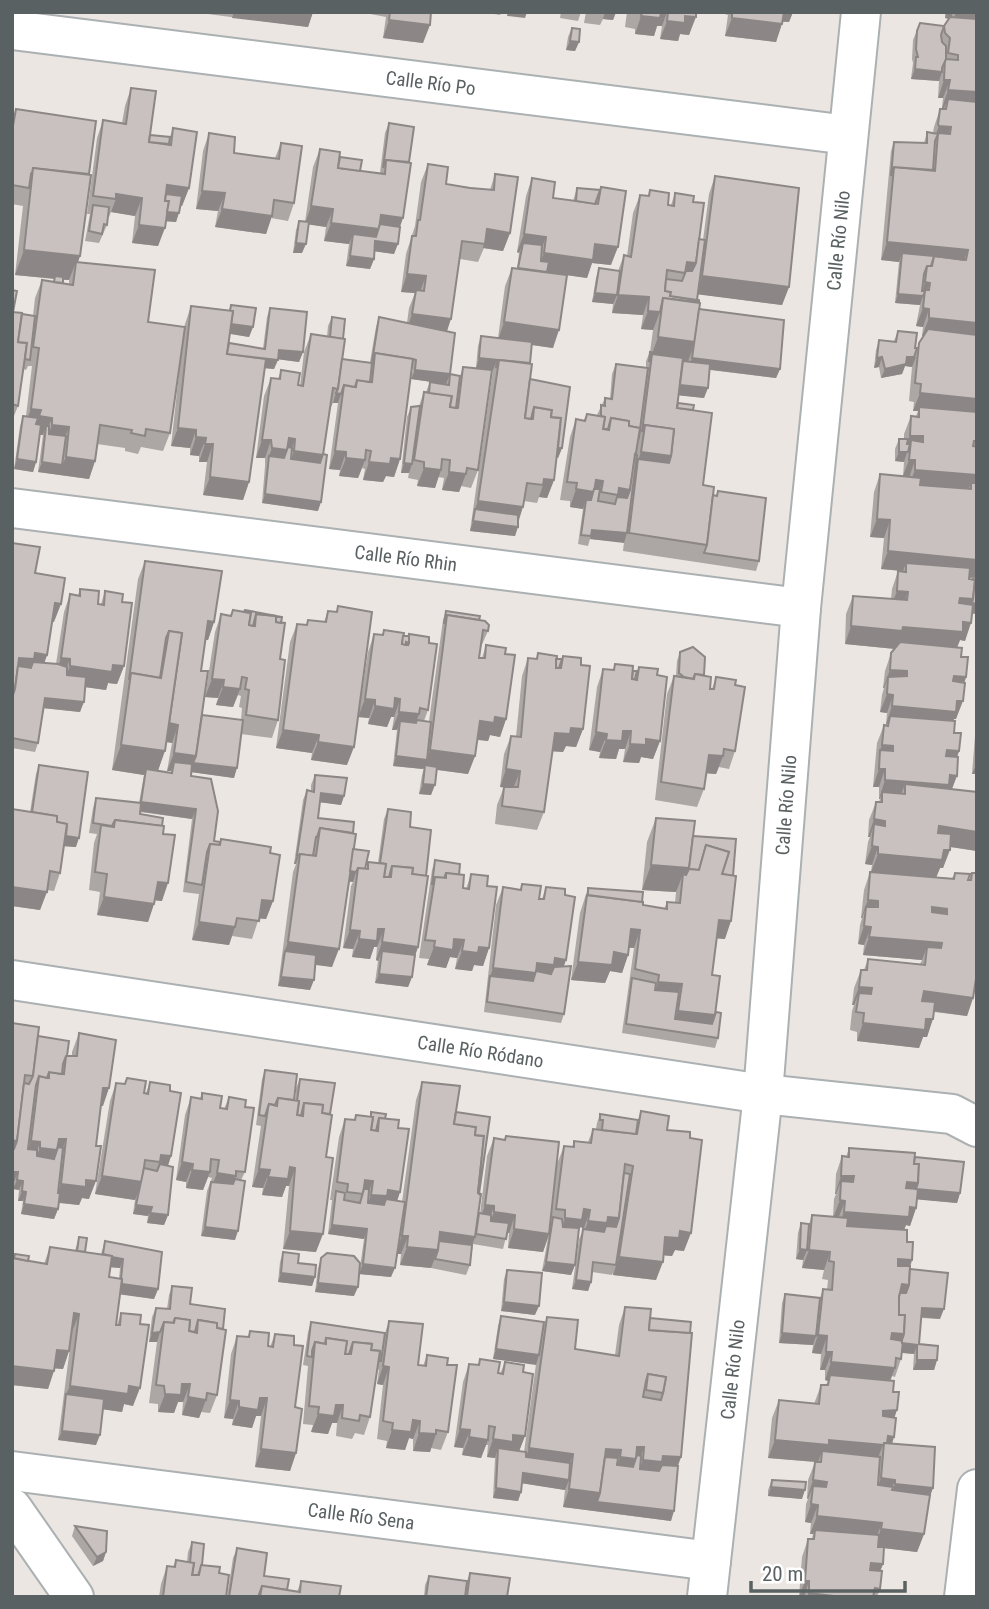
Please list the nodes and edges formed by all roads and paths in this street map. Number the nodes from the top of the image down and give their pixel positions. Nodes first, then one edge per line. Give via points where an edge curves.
1 (861, 12) edge
2 (12, 30) edge
3 (848, 135) junction
4 (12, 508) edge
5 (801, 608) junction
6 (12, 980) edge
7 (763, 1094) junction
8 (964, 1120) edge
9 (12, 1471) edge
10 (977, 1489) edge
11 (14, 1516) edge
12 (709, 1579) edge
13 (74, 1597) edge
14 (964, 1597) edge

1 - 3 street, Calle Río Nilo
2 - 3 street, Calle Río Po
3 - 5 street, Calle Río Nilo
4 - 5 street, Calle Río Rhin
5 - 7 street, Calle Río Nilo
6 - 7 street, Calle Río Ródano
7 - 8 street, Calle Río Ródano
7 - 12 street, Calle Río Nilo
9 - 12 street, Calle Río Sena
10 - 14 street
11 - 13 street

